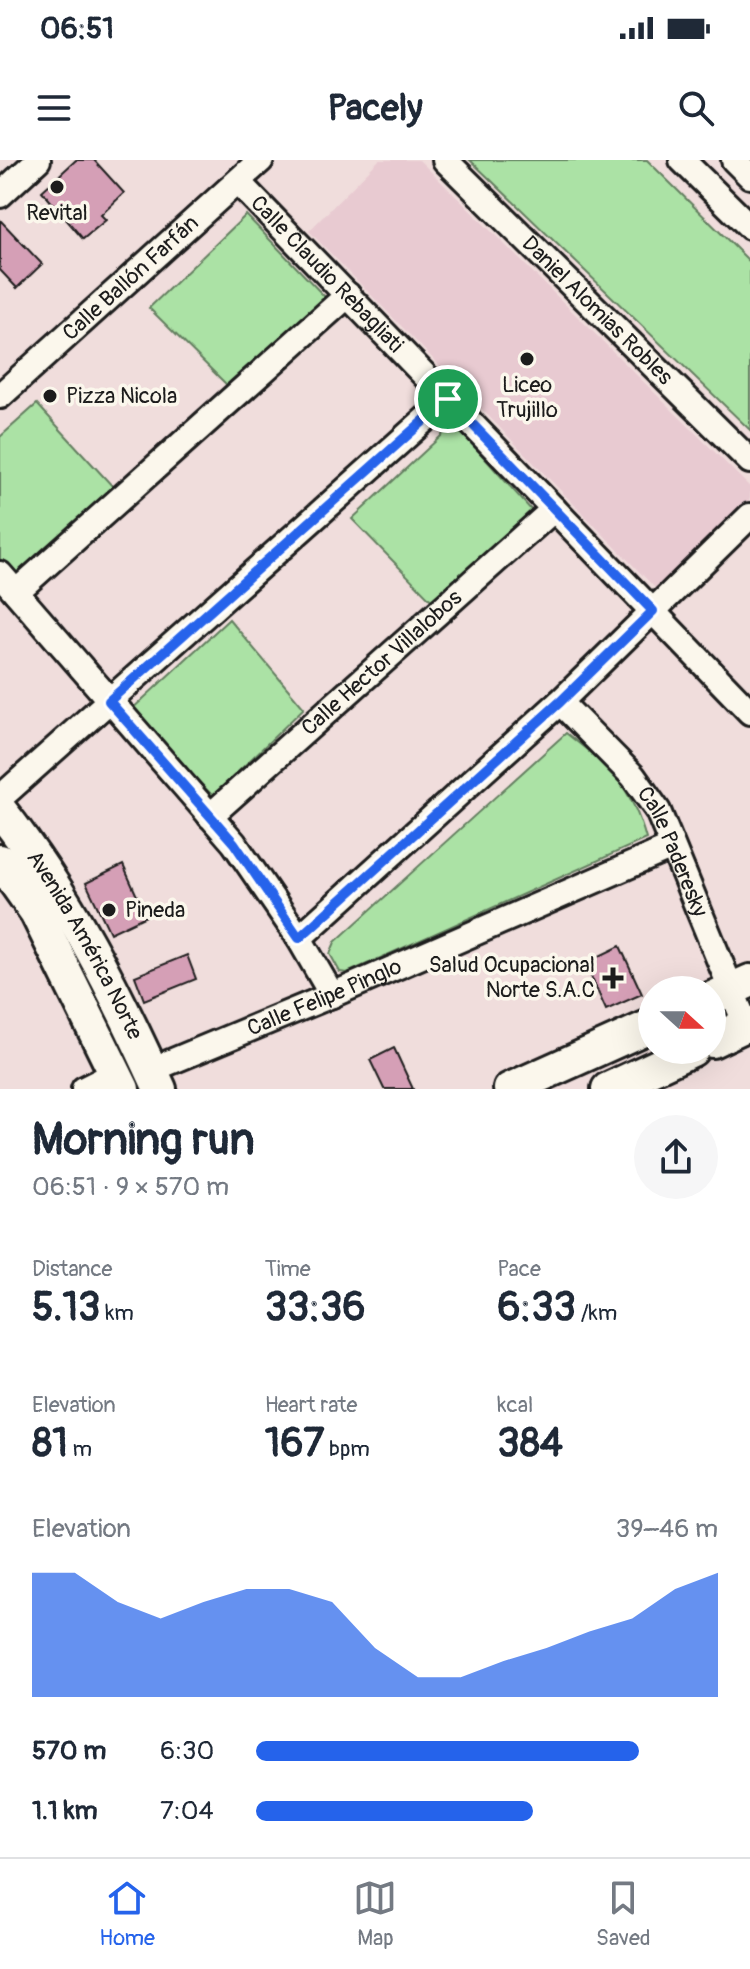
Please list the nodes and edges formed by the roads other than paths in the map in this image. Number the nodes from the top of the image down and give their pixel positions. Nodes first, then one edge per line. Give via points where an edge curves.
1 (38, 160) edge
2 (261, 160) edge
3 (445, 160) edge
4 (682, 160) edge
5 (734, 160) edge
6 (750, 176) edge
7 (238, 182) junction
8 (0, 195) edge
9 (750, 227) edge
10 (348, 295) junction
11 (0, 396) edge
12 (448, 399) junction
13 (750, 461) edge
14 (554, 509) junction
15 (750, 516) edge
16 (8, 583) edge
17 (653, 611) junction
18 (109, 701) junction
19 (560, 702) junction
20 (750, 712) edge
21 (0, 798) edge
22 (0, 810) edge
23 (210, 816) junction
24 (672, 847) junction
25 (0, 861) edge
26 (299, 938) junction
27 (731, 990) edge
28 (332, 995) junction
29 (748, 1024) edge
30 (638, 1031) edge
31 (726, 1034) edge
32 (662, 1064) edge
33 (156, 1080) edge
34 (119, 1081) edge
35 (84, 1089) edge
36 (510, 1089) edge
37 (608, 1089) edge

1 - 8 street
2 - 7 street, Calle Ballón Farfán
3 - 13 street, Daniel Alomias Robles
4 - 9 street
5 - 6 street
7 - 10 street, Calle Claudio Rebagliati
7 - 11 street, Calle Ballón Farfán
10 - 12 street, Calle Claudio Rebagliati
10 - 16 street
12 - 14 street, Calle Claudio Rebagliati
12 - 18 street
14 - 17 street, Calle Claudio Rebagliati
14 - 23 street, Calle Hector Villalobos
15 - 17 street
16 - 18 street
17 - 19 street
17 - 20 street, Calle Claudio Rebagliati
18 - 21 street
18 - 23 street
19 - 24 street, Calle Paderesky via 633,776 658,811
19 - 26 street
22 - 33 main road, Avenida América Norte via 43,864 79,922
23 - 26 street
24 - 27 street, Calle Paderesky
24 - 28 street, Calle Felipe Pinglo
25 - 34 main road, Avenida América Norte via 36,912
26 - 28 street
27 - 29 street, Calle Paderesky
28 - 33 street, Calle Felipe Pinglo
29 - 31 main road
30 - 36 main road
32 - 37 main road
34 - 35 street

